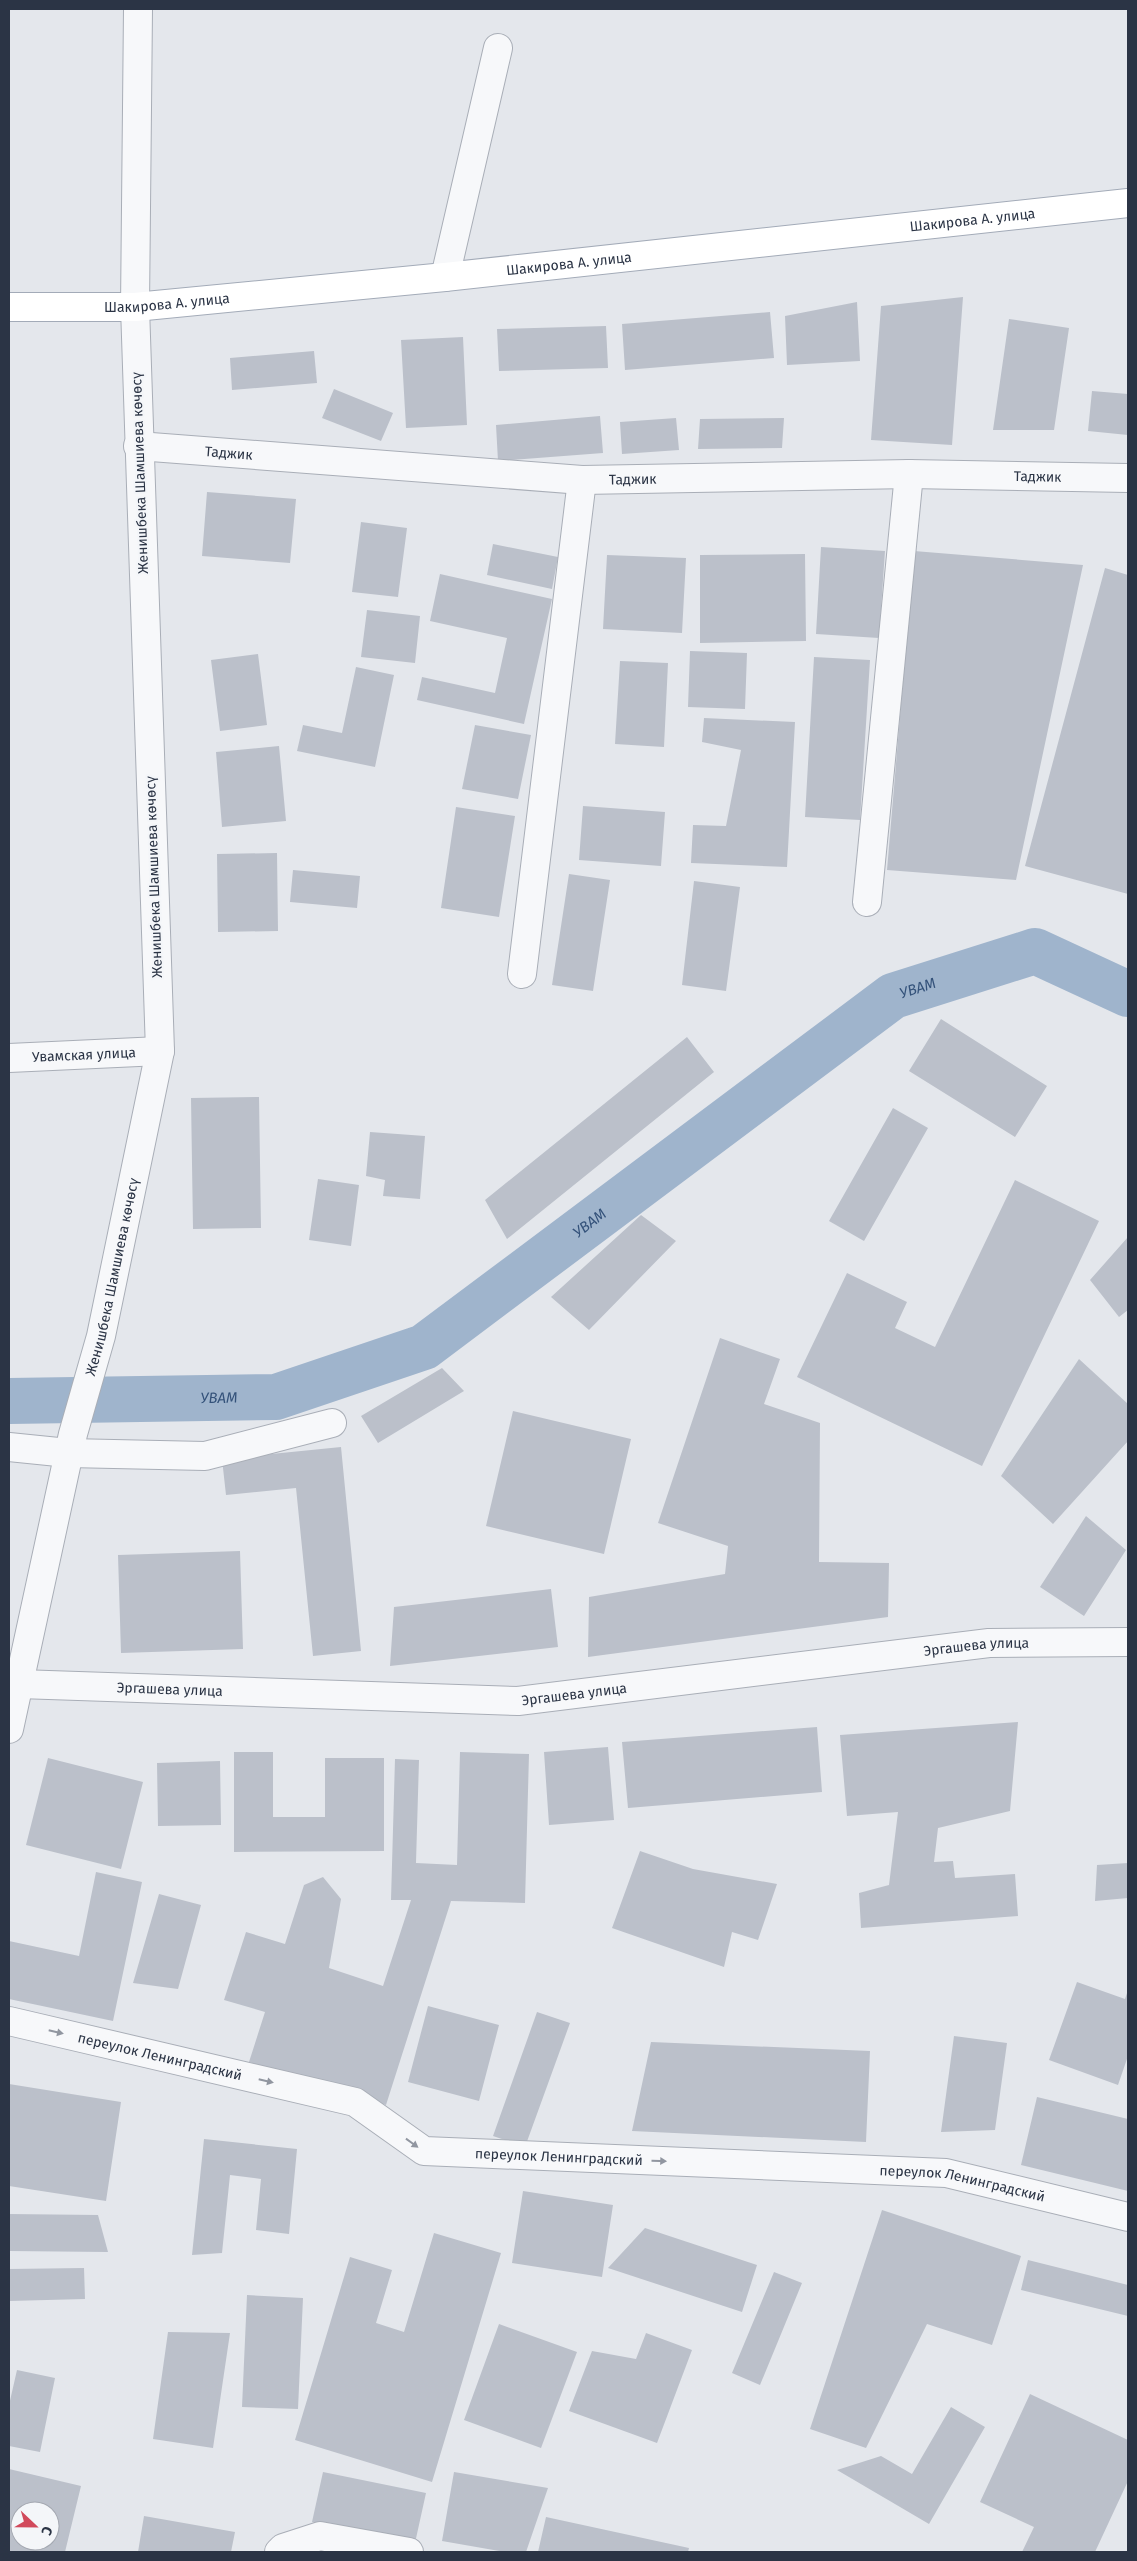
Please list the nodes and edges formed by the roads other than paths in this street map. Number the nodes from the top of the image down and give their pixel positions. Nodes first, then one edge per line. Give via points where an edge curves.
1 (138, 9) edge
2 (498, 48) dead end
3 (1128, 203) edge
4 (445, 277) junction
5 (9, 307) edge
6 (135, 307) junction
7 (138, 446) junction
8 (909, 474) junction
9 (1128, 478) edge
10 (582, 480) junction
11 (867, 902) dead end
12 (522, 974) dead end
13 (160, 1051) junction
14 (9, 1058) edge
15 (332, 1423) dead end
16 (70, 1444) junction
17 (9, 1447) edge
18 (1128, 1642) edge
19 (19, 1684) junction
20 (9, 1729) edge
21 (9, 2021) edge
22 (1128, 2217) edge
23 (278, 2552) edge
24 (409, 2552) edge

1 - 6 street, Женишбека Шамшиева көчөсү
2 - 4 street
3 - 4 main road, Шакирова А. улица
4 - 6 main road, Шакирова А. улица
5 - 6 main road, Шакирова А. улица
6 - 7 street, Женишбека Шамшиева көчөсү
7 - 10 street, Таджик
7 - 13 street, Женишбека Шамшиева көчөсү
8 - 9 street, Таджик
8 - 10 street, Таджик
8 - 11 street
10 - 12 street
13 - 14 street, Увамская улица
13 - 16 street, Женишбека Шамшиева көчөсү via 102,1336
15 - 16 street via 205,1456
16 - 17 street
16 - 19 street, Женишбека Шамшиева көчөсү
18 - 19 street, Эргашева улица via 989,1643 518,1700
19 - 20 street, Женишбека Шамшиева көчөсү
21 -> 22 street, переулок Ленинградский via 355,2102 424,2151 946,2173
23 - 24 street via 320,2536

